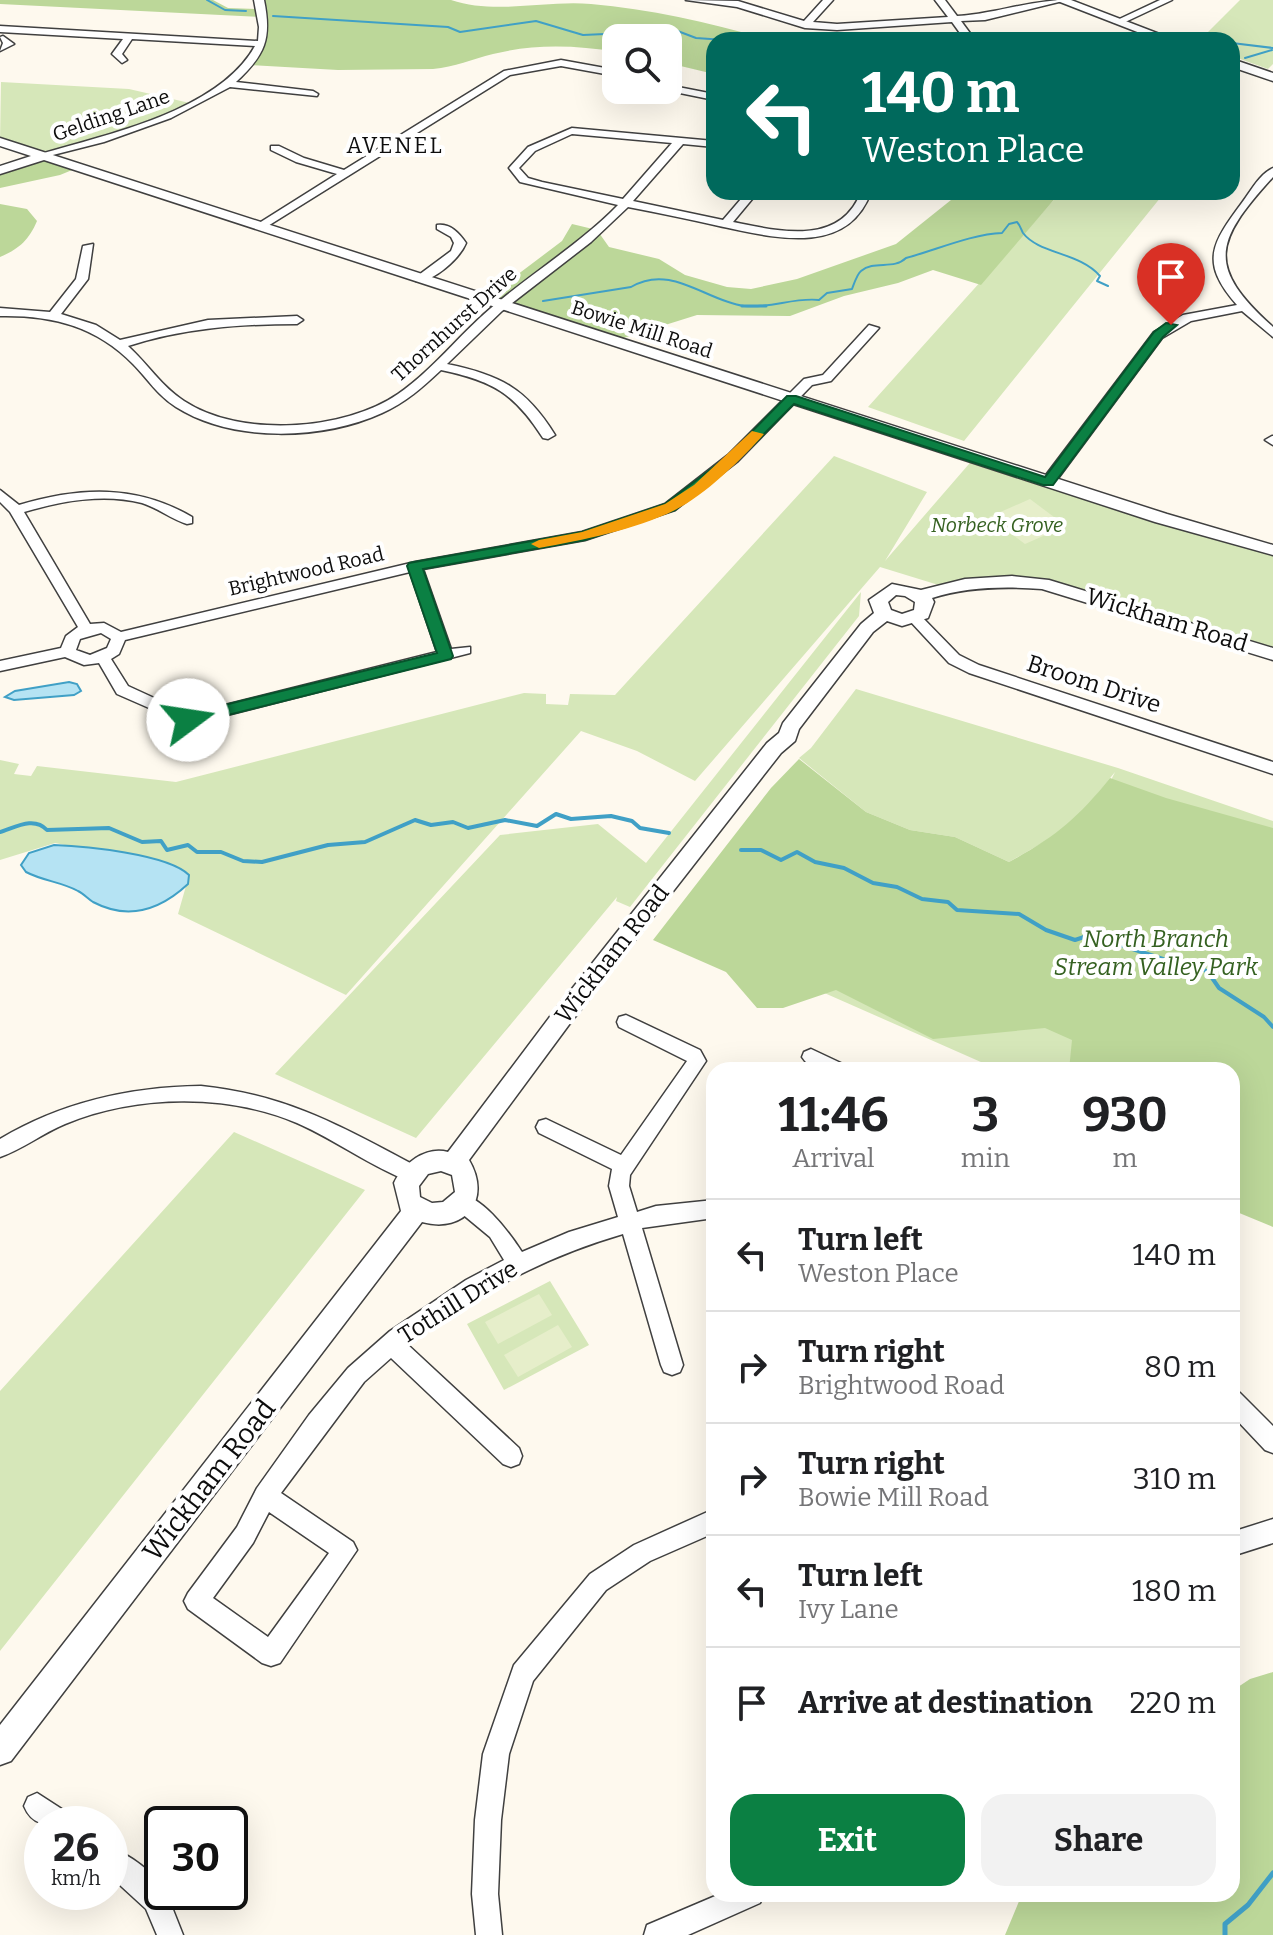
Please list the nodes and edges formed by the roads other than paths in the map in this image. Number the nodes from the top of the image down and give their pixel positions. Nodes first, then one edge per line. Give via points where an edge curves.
1 (259, 0) edge
2 (691, 0) edge
3 (828, 0) edge
4 (940, 0) edge
5 (1061, 0) edge
6 (1167, 0) edge
7 (953, 20) junction
8 (1118, 22) junction
9 (805, 25) junction
10 (963, 32) edge
11 (1146, 32) edge
12 (130, 36) junction
13 (1, 39) edge
14 (261, 44) junction
15 (122, 60) dead end
16 (1240, 66) edge
17 (602, 70) edge
18 (1273, 77) edge
19 (227, 84) junction
20 (682, 91) edge
21 (313, 94) dead end
22 (706, 95) edge
23 (681, 140) junction
24 (0, 142) edge
25 (706, 143) edge
26 (275, 148) dead end
27 (45, 156) junction
28 (0, 170) edge
29 (1273, 171) edge
30 (344, 173) junction
31 (746, 200) edge
32 (863, 200) edge
33 (625, 202) junction
34 (726, 223) junction
35 (259, 227) junction
36 (441, 227) dead end
37 (89, 246) dead end
38 (420, 279) junction
39 (501, 306) junction
40 (1245, 307) junction
41 (0, 312) edge
42 (53, 316) junction
43 (297, 320) dead end
44 (873, 328) dead end
45 (1273, 333) edge
46 (121, 344) junction
47 (438, 366) junction
48 (792, 399) junction
49 (548, 435) dead end
50 (1048, 482) junction
51 (0, 494) edge
52 (16, 510) junction
53 (187, 520) dead end
54 (1273, 550) edge
55 (415, 566) junction
56 (920, 596) junction
57 (884, 614) junction
58 (915, 618) junction
59 (86, 629) junction
60 (119, 637) junction
61 (465, 650) dead end
62 (68, 651) junction
63 (1270, 651) edge
64 (446, 656) junction
65 (103, 658) junction
66 (0, 666) edge
67 (1273, 768) edge
68 (626, 1022) dead end
69 (811, 1057) dead end
70 (821, 1062) edge
71 (546, 1127) dead end
72 (0, 1149) edge
73 (453, 1163) junction
74 (625, 1166) junction
75 (411, 1173) junction
76 (462, 1202) junction
77 (417, 1210) junction
78 (706, 1210) edge
79 (630, 1223) junction
80 (518, 1263) junction
81 (391, 1344) junction
82 (672, 1365) dead end
83 (1240, 1407) edge
84 (1270, 1433) edge
85 (511, 1456) dead end
86 (265, 1496) junction
87 (706, 1525) edge
88 (1273, 1531) edge
89 (1240, 1541) edge
90 (0, 1750) edge
91 (128, 1873) edge
92 (733, 1902) edge
93 (170, 1935) edge
94 (489, 1935) edge
95 (657, 1935) edge

1 - 14 street
2 - 9 street via 738,4
3 - 9 street
4 - 7 street
5 - 7 street
5 - 8 street
6 - 8 street
7 - 9 street
7 - 10 street
8 - 11 street
12 - 13 street via 13,30
12 - 14 street
12 - 15 street via 117,54
14 - 19 street, Gelding Lane via 249,65
16 - 18 street
17 - 30 street via 561,63 507,73
19 - 21 street
19 - 27 street, Gelding Lane via 153,122
20 - 22 street
23 - 25 street
23 - 33 street, Thornhurst Drive
23 - 33 street via 572,131 537,147 514,168 524,180 540,185
24 - 27 street, Bowie Mill Road
26 - 30 street
27 - 28 street
27 - 35 street, Bowie Mill Road
29 - 40 street via 1219,249 1223,277
30 - 35 street
31 - 34 street
32 - 34 street via 844,224 814,235
33 - 34 street
33 - 39 street, Thornhurst Drive
35 - 38 street, Bowie Mill Road
36 - 38 street via 460,243 456,253
37 - 42 street via 82,279
38 - 39 street, Bowie Mill Road
39 - 47 street, Thornhurst Drive
39 - 48 street, Bowie Mill Road
40 - 45 street
40 - 50 street via 1187,318 1158,335
41 - 42 street, Thornhurst Drive
42 - 46 street, Thornhurst Drive via 91,325
43 - 46 street via 202,322
44 - 48 street, Brightwood Road via 827,378 808,382
46 - 47 street, Thornhurst Drive via 182,406 227,423 260,428 320,426 366,415 397,401
47 - 49 street via 512,388 534,410
48 - 50 street, Bowie Mill Road
48 - 55 street, Brightwood Road via 733,458 670,507 585,536
50 - 54 street, Bowie Mill Road
51 - 52 street
52 - 53 street via 59,497 94,494 169,506
52 - 59 street
55 - 60 street, Brightwood Road
55 - 64 street
56 - 57 street via 907,590 885,592 877,605
56 - 58 street via 925,608
56 - 63 street, Wickham Road via 978,582 1043,584
57 - 58 street
57 - 73 street, Wickham Road via 867,628
58 - 67 street, Broom Drive via 962,664
59 - 60 street via 104,628
59 - 62 street via 70,639
60 - 65 street via 118,646
61 - 64 street
62 - 65 street via 82,660
62 - 66 street
64 - 65 street via 188,720 122,690
68 - 74 street via 697,1061
69 - 70 street
71 - 74 street
72 - 75 street via 23,1133 120,1100 229,1097 270,1105 327,1128
73 - 75 street via 430,1161
73 - 76 street via 469,1185
74 - 79 street via 619,1186
75 - 77 street via 406,1193
76 - 77 street via 436,1215
76 - 80 street via 497,1231
77 - 90 street, Wickham Road
78 - 79 street, Tothill Drive
79 - 80 street, Tothill Drive
79 - 82 street
80 - 81 street, Tothill Drive
81 - 85 street
81 - 86 street, Tothill Drive via 356,1375
83 - 84 street
86 - 86 street, Tothill Drive via 345,1550 271,1654 196,1601 245,1535
87 - 94 street via 642,1553 598,1582 523,1674 496,1754 485,1894
88 - 89 street
91 - 93 street via 147,1887 165,1914
92 - 95 street

